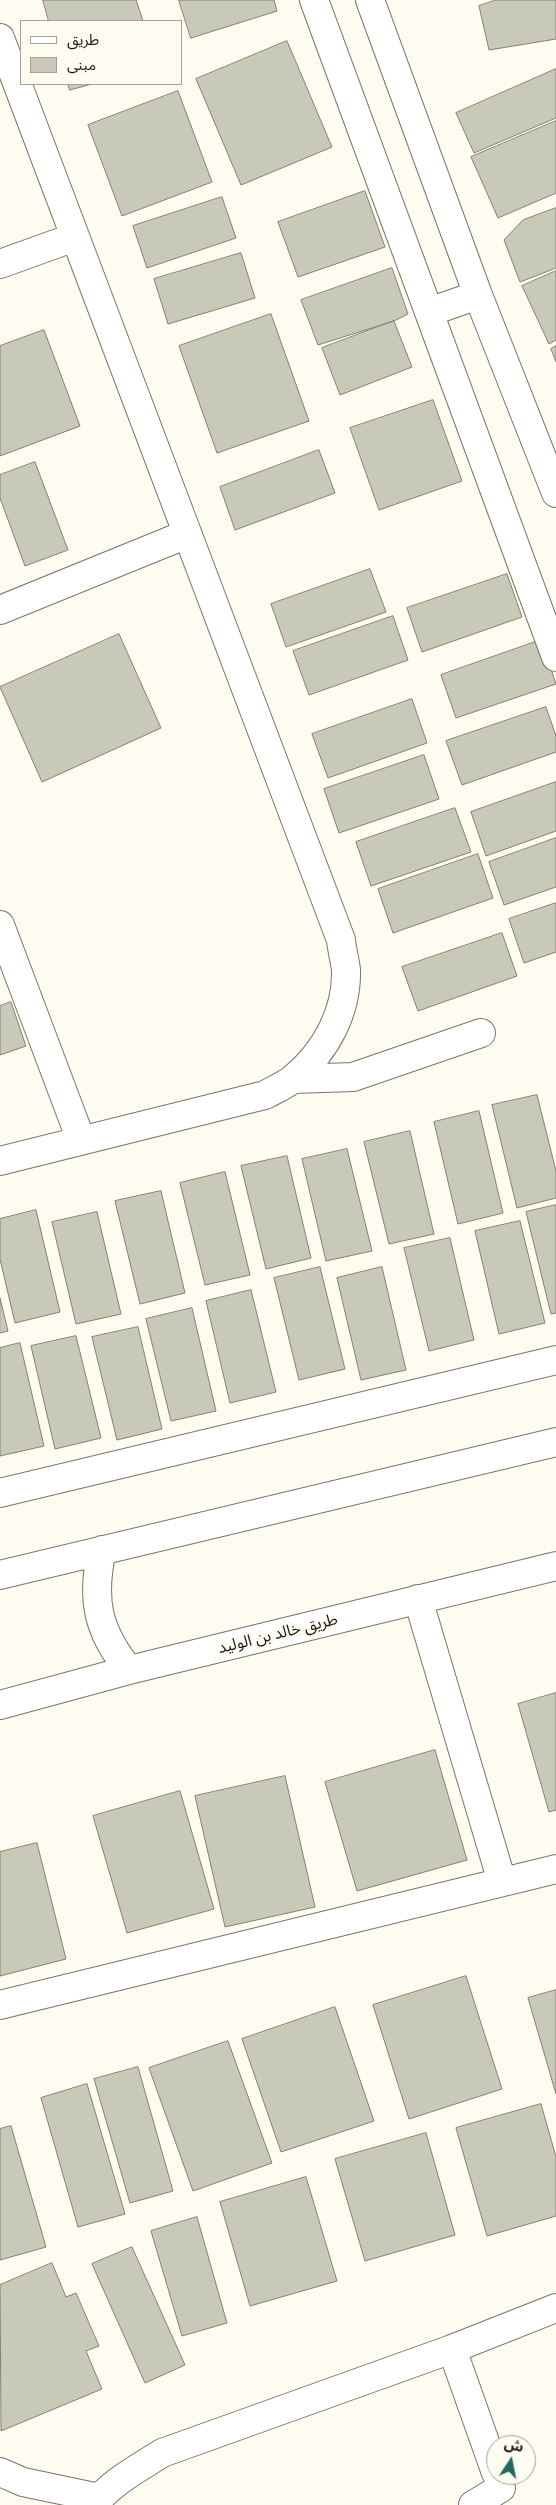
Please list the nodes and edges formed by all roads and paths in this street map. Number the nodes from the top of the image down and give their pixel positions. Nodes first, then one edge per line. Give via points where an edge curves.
1 (314, 0) edge
2 (370, 0) edge
3 (0, 38) edge
4 (75, 236) junction
5 (0, 264) edge
6 (478, 295) junction
7 (429, 312) junction
8 (556, 492) edge
9 (187, 534) junction
10 (0, 610) edge
11 (556, 657) edge
12 (0, 925) edge
13 (481, 1033) dead end
14 (294, 1079) junction
15 (82, 1140) junction
16 (0, 1161) edge
17 (556, 1360) edge
18 (556, 1442) edge
19 (0, 1493) edge
20 (102, 1550) junction
21 (556, 1566) edge
22 (0, 1575) edge
23 (418, 1599) junction
24 (129, 1670) junction
25 (0, 1705) edge
26 (556, 1869) edge
27 (502, 1882) junction
28 (0, 2005) edge
29 (556, 2308) edge
30 (452, 2349) junction
31 (486, 2445) edge
32 (0, 2472) edge
33 (500, 2485) edge
34 (96, 2501) edge
35 (473, 2505) edge

1 - 7 street
2 - 6 street
3 - 4 street
4 - 5 street
4 - 9 street
6 - 7 street
6 - 8 street
7 - 11 street
9 - 10 street
9 - 14 street via 341,940 346,970 343,1000 333,1029 317,1054
12 - 15 street
13 - 14 street via 353,1077
14 - 15 street via 265,1095
15 - 16 street
17 - 19 street
18 - 20 street
20 - 22 street
20 - 24 street via 96,1601 102,1626 113,1650
21 - 23 street, طريق خالد بن الوليد
23 - 24 street, طريق خالد بن الوليد
23 - 27 street
24 - 25 street, طريق خالد بن الوليد
26 - 27 street
27 - 28 street
29 - 30 street
30 - 31 street
30 - 34 street via 162,2453
32 - 34 street via 23,2482
33 - 35 street

